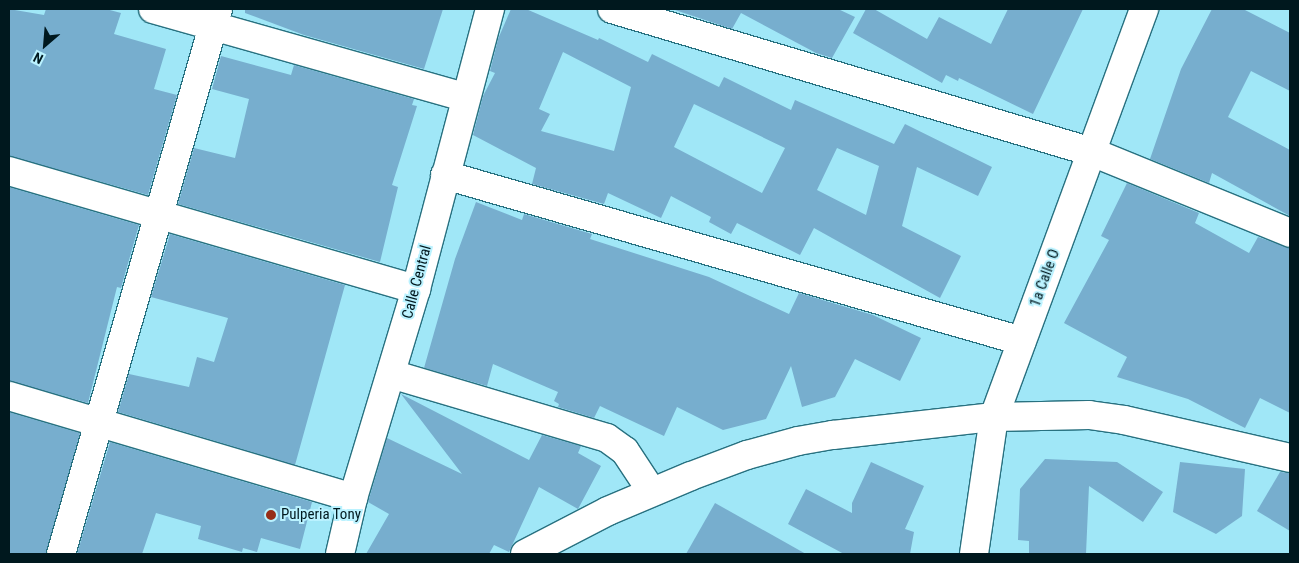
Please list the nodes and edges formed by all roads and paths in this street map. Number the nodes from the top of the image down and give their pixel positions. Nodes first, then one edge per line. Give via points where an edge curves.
1 (153, 9) edge
2 (490, 9) edge
3 (612, 9) edge
4 (1144, 9) edge
5 (216, 17) edge
6 (465, 97) junction
7 (1092, 152) junction
8 (9, 171) edge
9 (445, 175) junction
10 (159, 214) junction
11 (1290, 233) edge
12 (416, 289) junction
13 (1022, 341) junction
14 (390, 374) junction
15 (9, 396) edge
16 (994, 417) junction
17 (99, 422) junction
18 (1290, 458) edge
19 (652, 492) junction
20 (353, 498) junction
21 (60, 554) edge
22 (340, 554) edge
23 (525, 554) edge
24 (974, 554) edge

1 - 5 street
2 - 6 street, Calle Central
3 - 7 street
4 - 7 street, 1a Calle O
5 - 6 street
5 - 10 street
6 - 9 street, Calle Central
7 - 11 street
7 - 13 street, 1a Calle O
8 - 10 street
9 - 12 street, Calle Central
9 - 13 street
10 - 12 street
10 - 17 street
12 - 14 street, Calle Central
13 - 16 street, 1a Calle O
14 - 19 street via 608,438 625,451
14 - 20 street, Calle Central
15 - 17 street
16 - 18 street via 1098,416
16 - 19 street via 798,441 747,455
16 - 24 street, 1a Calle O
17 - 20 street
17 - 21 street
19 - 23 street
20 - 22 street, Calle Central

